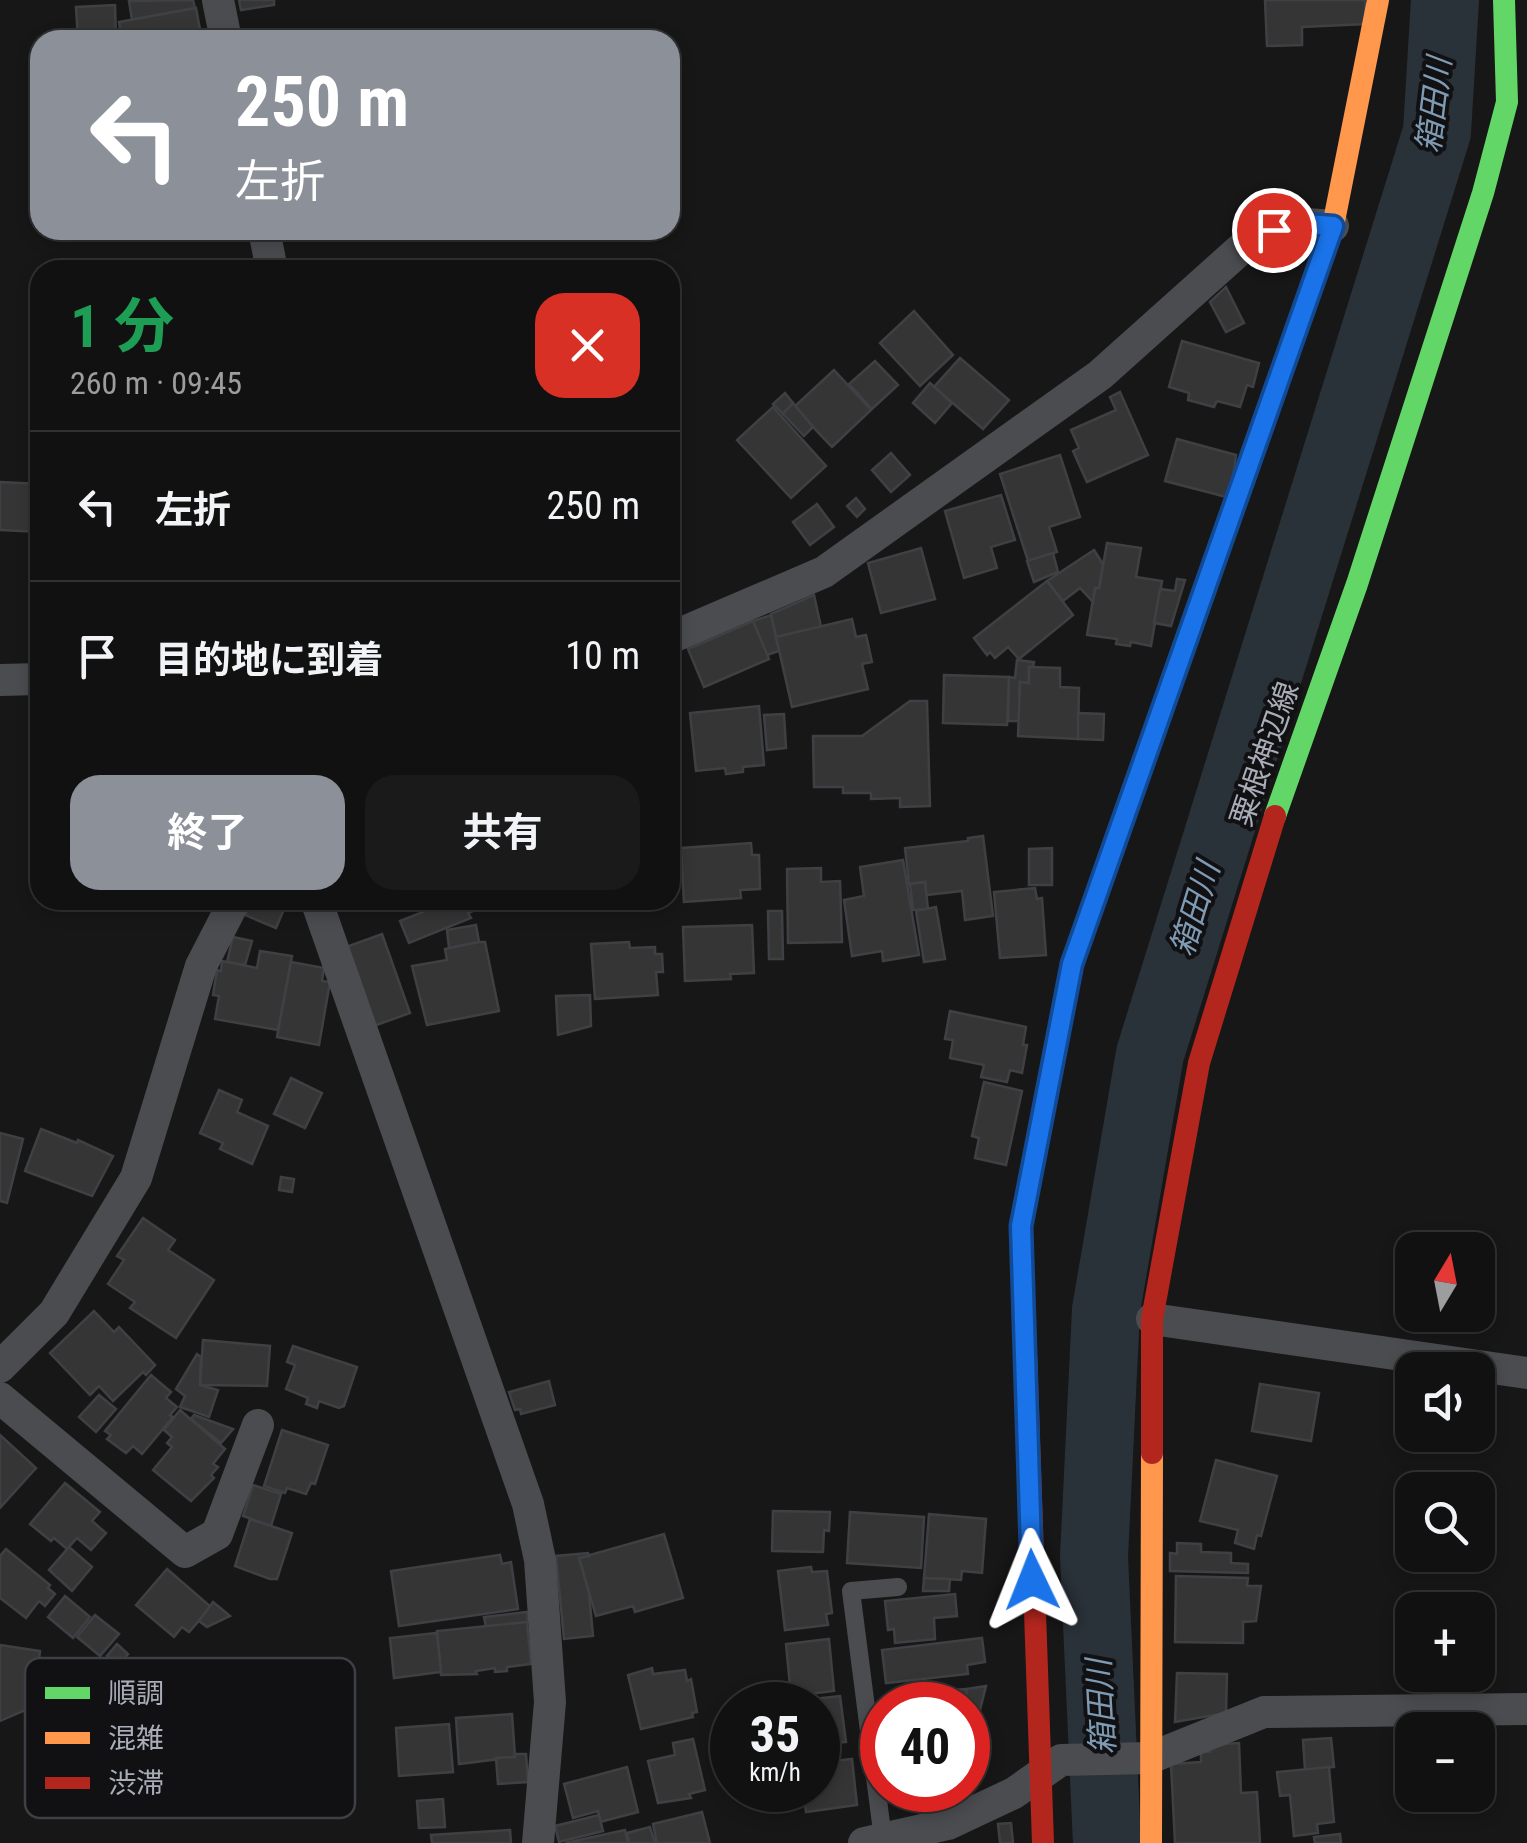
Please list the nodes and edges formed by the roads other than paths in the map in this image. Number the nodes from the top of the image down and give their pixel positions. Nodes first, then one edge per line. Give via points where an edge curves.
1 (218, 0) edge
2 (1378, 0) edge
3 (1504, 0) edge
4 (224, 30) edge
5 (1517, 100) edge
6 (1333, 226) junction
7 (680, 634) edge
8 (30, 679) edge
9 (0, 680) edge
10 (230, 910) edge
11 (320, 910) edge
12 (1152, 1318) junction
13 (0, 1366) edge
14 (1527, 1373) edge
15 (0, 1398) edge
16 (258, 1425) dead end
17 (898, 1587) dead end
18 (1527, 1708) edge
19 (1144, 1757) junction
20 (1050, 1769) junction
21 (874, 1841) edge
22 (538, 1843) edge
23 (1043, 1843) edge
24 (1151, 1843) edge

1 - 4 street
2 - 6 street
3 - 5 street, 粟根神辺線
5 - 12 street, 粟根神辺線 via 1198,1063
6 - 7 street via 1294,223 1253,238 1100,375 824,572
6 - 20 street via 1072,964 1021,1226
8 - 9 street
10 - 13 street via 201,966 136,1178 54,1313
11 - 22 street via 528,1504 540,1560 550,1702
12 - 14 street
12 - 19 street, 粟根神辺線
15 - 16 street via 185,1552 217,1534
17 - 21 lane via 851,1591
18 - 19 street via 1264,1712
19 - 20 street
19 - 24 street, 粟根神辺線
20 - 21 street via 948,1824
20 - 23 street

